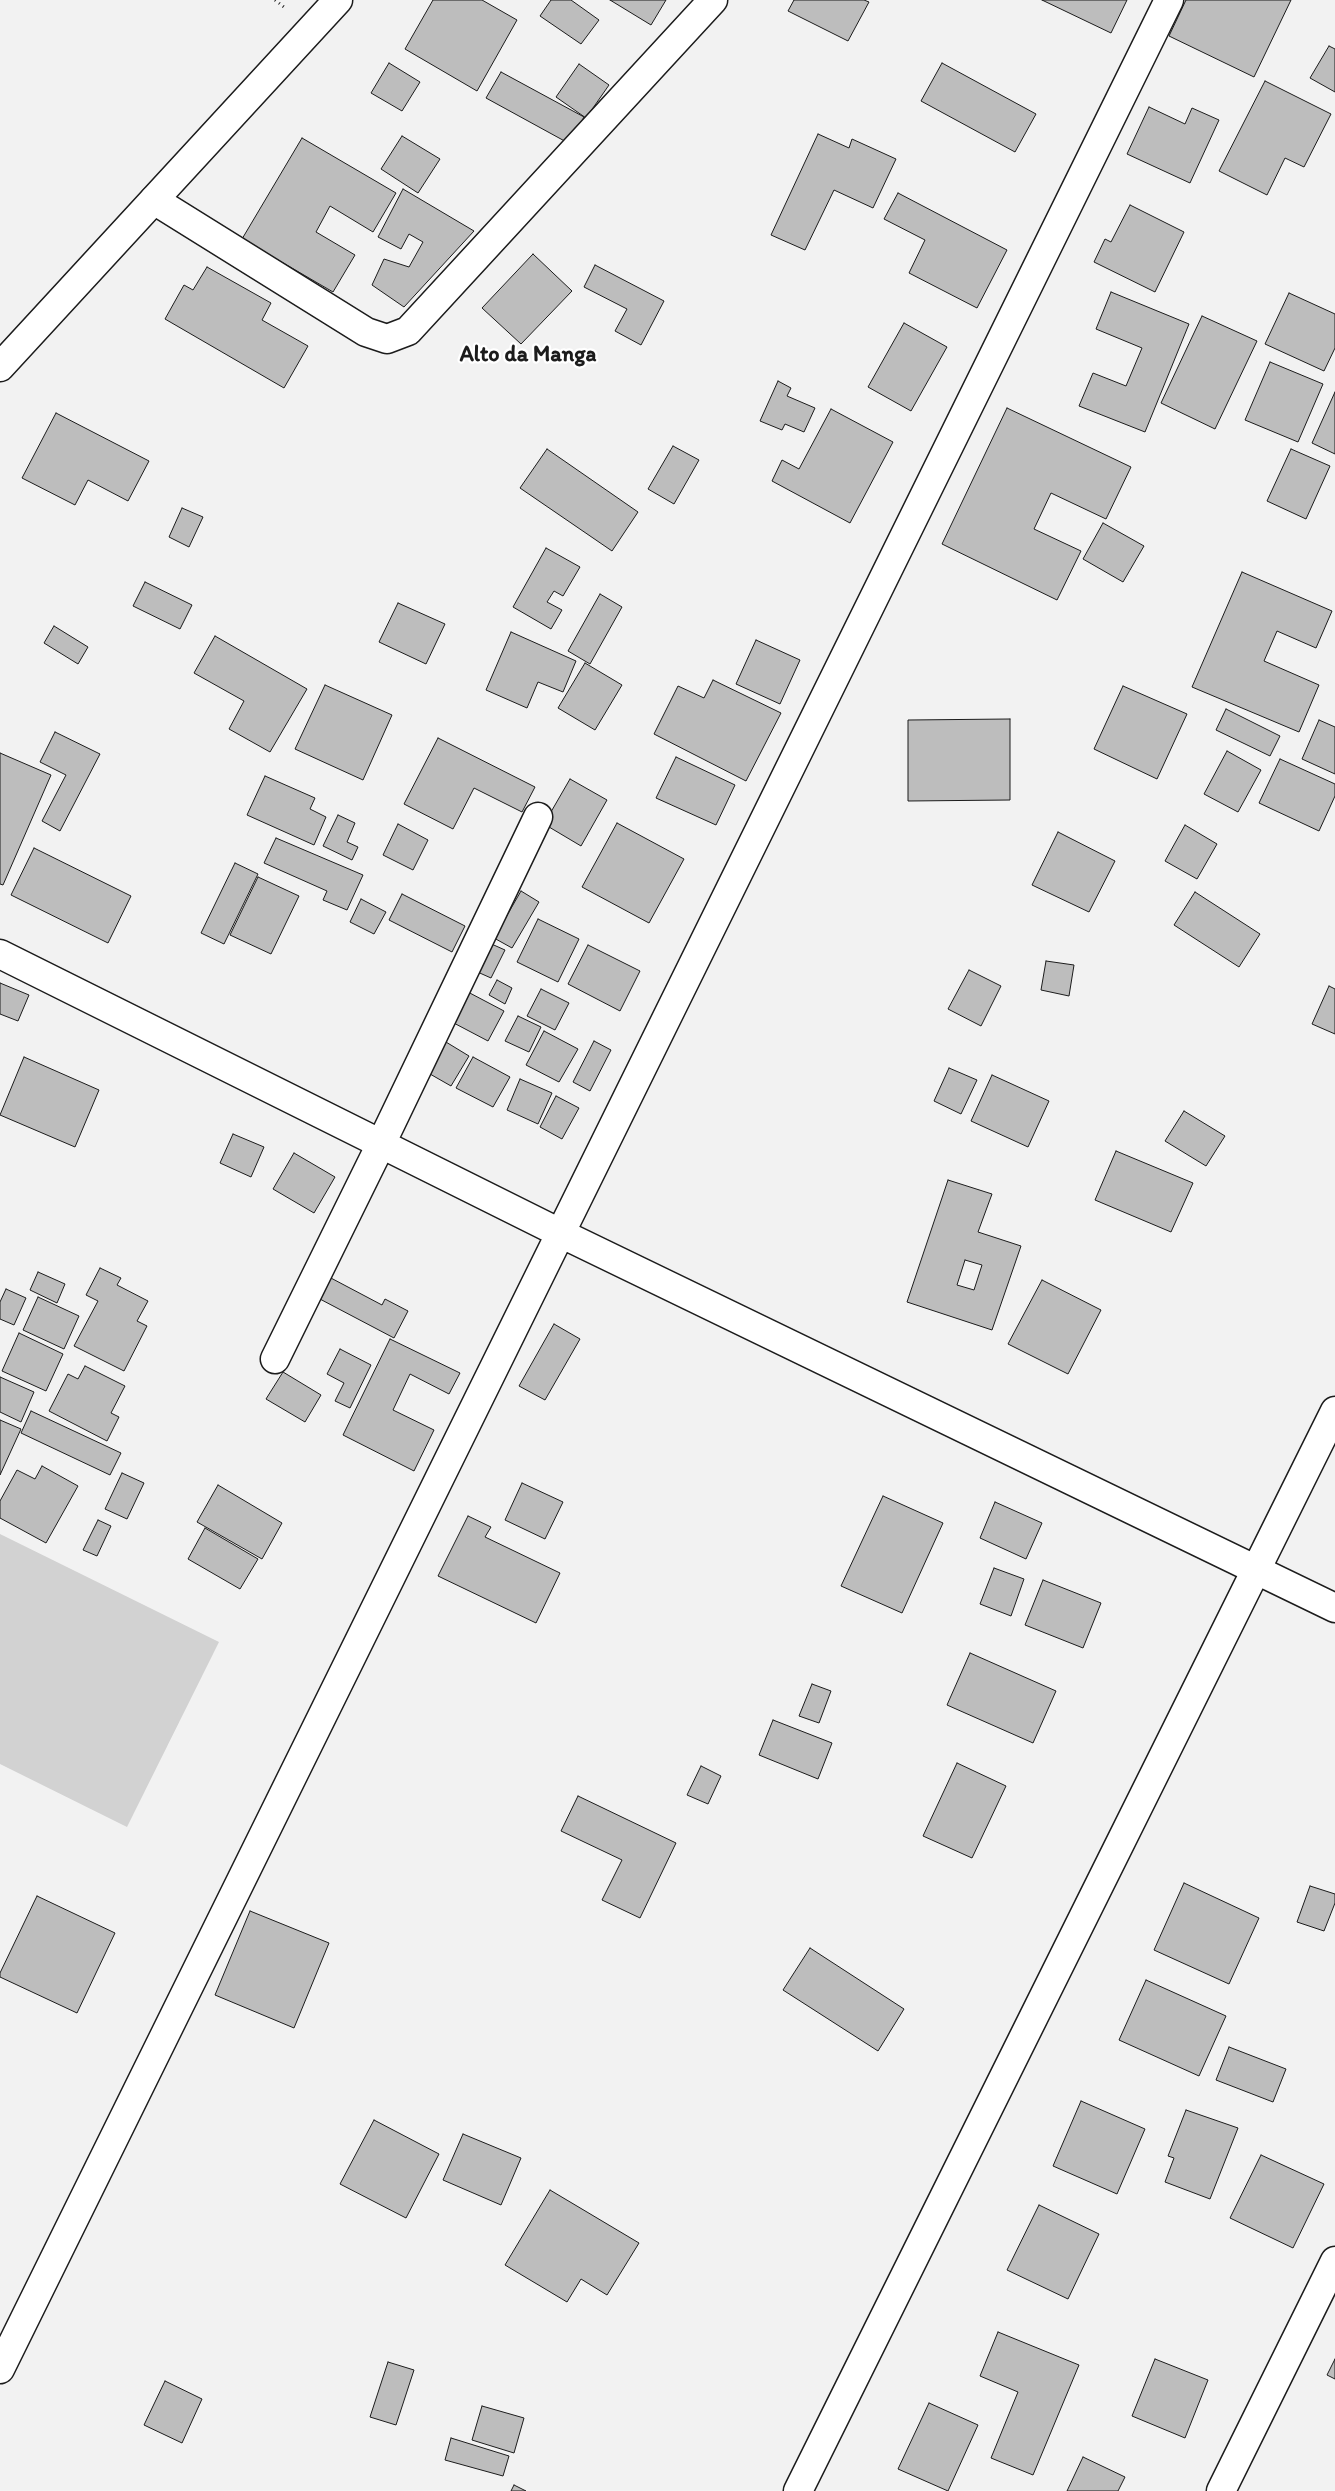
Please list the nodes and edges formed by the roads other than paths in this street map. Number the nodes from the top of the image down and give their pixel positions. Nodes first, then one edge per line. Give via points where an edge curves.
1 (338, 0) edge
2 (713, 0) edge
3 (1169, 0) edge
4 (154, 200) junction
5 (2, 368) edge
6 (538, 817) dead end
7 (0, 954) edge
8 (381, 1144) junction
9 (560, 1233) junction
10 (275, 1359) dead end
11 (1335, 1411) edge
12 (1256, 1569) junction
13 (1335, 1608) edge
14 (1335, 2261) edge
15 (0, 2369) edge
16 (798, 2491) edge
17 (1221, 2491) edge

1 - 4 street
2 - 4 street via 408,330 387,339 366,332
3 - 9 street
4 - 5 street
6 - 8 street
7 - 8 street
8 - 9 street
8 - 10 street
9 - 12 street
9 - 15 street
11 - 12 street
12 - 13 street
12 - 16 street
14 - 17 street

